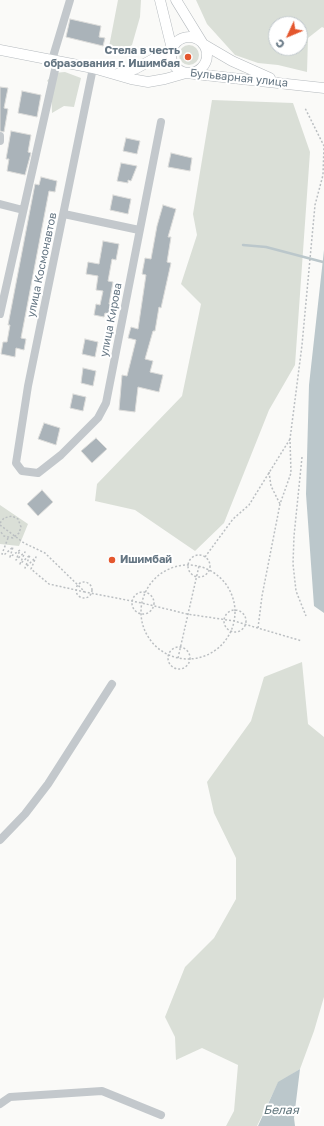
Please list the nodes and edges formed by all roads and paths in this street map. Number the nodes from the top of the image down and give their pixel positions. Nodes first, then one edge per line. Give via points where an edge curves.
1 (70, 0) edge
2 (160, 0) edge
3 (176, 0) edge
4 (203, 44) junction
5 (172, 49) junction
6 (0, 50) edge
7 (54, 60) junction
8 (93, 68) junction
9 (186, 73) junction
10 (117, 74) junction
11 (280, 82) junction
12 (319, 87) edge
13 (305, 108) dead end
14 (161, 122) dead end
15 (0, 136) edge
16 (0, 141) edge
17 (0, 204) edge
18 (24, 210) junction
19 (64, 214) junction
20 (140, 230) junction
21 (0, 314) edge
22 (290, 439) junction
23 (302, 457) dead end
24 (18, 467) joint
25 (269, 472) junction
26 (280, 504) junction
27 (0, 524) edge
28 (0, 531) edge
29 (16, 536) junction
30 (8, 538) junction
31 (205, 557) junction
32 (188, 565) junction
33 (199, 566) junction
34 (209, 570) junction
35 (196, 577) junction
36 (78, 585) junction
37 (76, 590) junction
38 (85, 592) junction
39 (146, 592) junction
40 (91, 593) junction
41 (132, 601) junction
42 (142, 603) junction
43 (153, 606) junction
44 (235, 610) junction
45 (141, 614) junction
46 (187, 614) junction
47 (306, 616) dead end
48 (224, 620) junction
49 (234, 622) junction
50 (245, 624) junction
51 (258, 628) junction
52 (231, 631) junction
53 (302, 641) dead end
54 (181, 647) junction
55 (168, 655) junction
56 (178, 658) junction
57 (190, 659) junction
58 (112, 684) dead end
59 (0, 840) edge
60 (0, 1104) edge
61 (161, 1115) dead end

1 - 7 street
2 - 5 main road
3 - 4 main road
4 - 5 main road via 194,38 183,38 178,40
4 - 9 main road via 207,56 202,67 192,73
4 - 11 main road via 232,62
5 - 9 main road via 172,62 180,71
5 - 10 main road via 135,69
6 - 7 main road, Бульварная улица
7 - 8 main road, Бульварная улица
7 - 18 street
8 - 10 main road, Бульварная улица
8 - 19 street, улица Космонавтов
9 - 10 main road, Бульварная улица via 148,82
9 - 11 main road, Бульварная улица
11 - 12 main road, Бульварная улица
13 - 22 path via 324,146 323,175 315,205
14 - 20 street, улица Кирова
15 - 16 street
17 - 18 street
18 - 21 street
19 - 20 street
19 - 24 street, улица Космонавтов via 28,386 16,463
20 - 24 street, улица Кирова via 103,412 42,471 33,473 22,471
22 - 25 path
22 - 26 path via 291,473
23 - 47 path via 293,564 296,591
25 - 26 path via 270,486
25 - 31 path via 249,505 233,519
26 - 51 path
27 - 29 path
27 - 29 path via 8,517 18,519 21,529
28 - 30 path
29 - 30 path
29 - 36 path via 45,553
30 - 37 path via 2,554 13,547 10,557 20,550 16,560 25,552 20,564 30,555 25,568 36,557 31,569 49,584
31 - 32 path via 195,556
31 - 34 path via 210,564
32 - 33 path
32 - 35 path via 190,573
32 - 39 path via 163,572
33 - 34 path
33 - 35 path
34 - 35 path via 204,576
34 - 44 path via 228,587
35 - 46 path
36 - 37 path
36 - 38 path
36 - 40 path via 83,582 88,584
37 - 38 path
37 - 40 path via 83,598
38 - 40 path
39 - 41 path via 136,594
39 - 42 path
39 - 43 path via 151,596
40 - 41 path
41 - 42 path
41 - 45 path via 134,609
42 - 43 path
42 - 45 path
43 - 45 path via 149,612
43 - 46 path
44 - 48 path via 228,612
44 - 49 path
44 - 50 path via 244,614
45 - 55 path via 149,638
46 - 48 path
46 - 54 path
48 - 49 path
48 - 52 path via 226,627
49 - 50 path
49 - 52 path
50 - 51 path
50 - 52 path via 239,631
51 - 53 path
52 - 57 path via 214,652
54 - 55 path via 172,649
54 - 56 path
54 - 57 path via 188,651
55 - 56 path
55 - 57 path via 169,662 177,668 185,666
56 - 57 path
58 - 59 street via 48,784 25,814
60 - 61 street via 10,1097 102,1091

